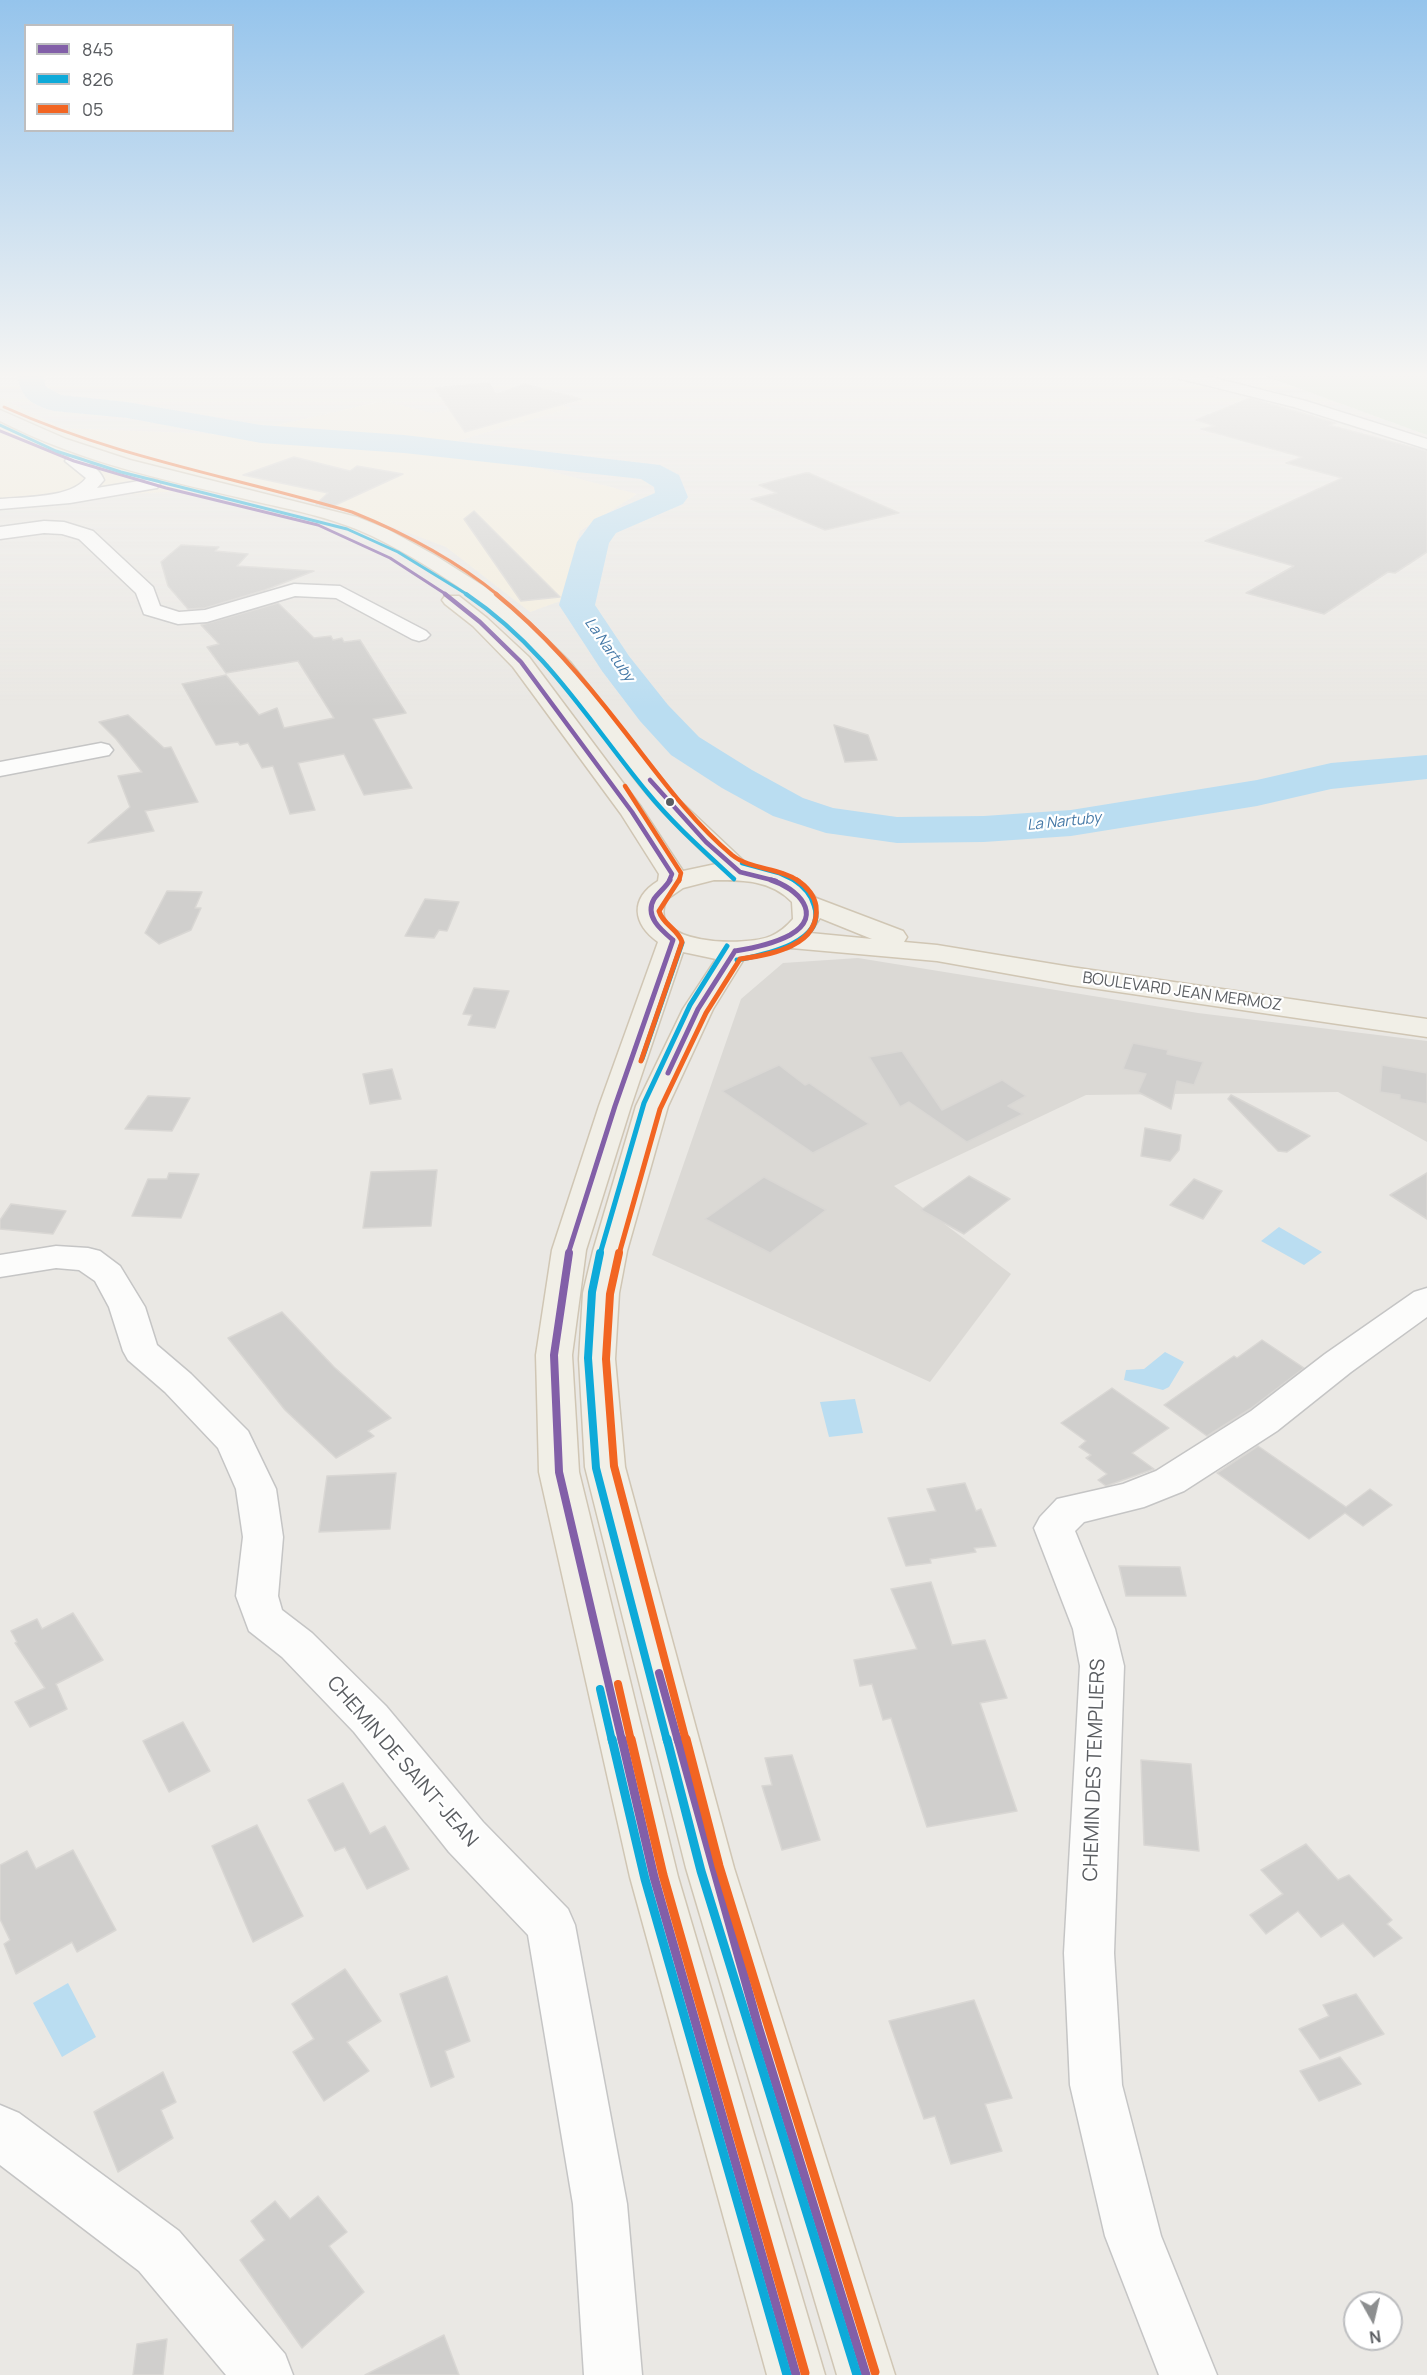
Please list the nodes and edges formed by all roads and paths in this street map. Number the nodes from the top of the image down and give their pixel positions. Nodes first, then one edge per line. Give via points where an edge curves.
1 (89, 486) edge
2 (139, 486) edge
3 (158, 486) edge
4 (215, 486) edge
5 (48, 500) junction
6 (0, 504) edge
7 (0, 533) edge
8 (419, 635) dead end
9 (101, 750) dead end
10 (0, 769) edge
11 (740, 872) junction
12 (670, 885) junction
13 (807, 904) junction
14 (787, 939) junction
15 (673, 940) junction
16 (735, 951) junction
17 (937, 953) junction
18 (1427, 1028) edge
19 (0, 1266) edge
20 (1427, 1300) edge
21 (0, 2132) edge
22 (264, 2375) edge
23 (614, 2375) edge
24 (796, 2375) edge
25 (866, 2375) edge
26 (1188, 2375) edge

1 - 5 street
2 - 5 street
3 - 12 main road via 318,525 390,558 439,589 480,621 521,662 643,828 672,874
4 - 11 main road via 340,518 378,532 487,599 561,666 669,803
5 - 6 street
7 - 8 street via 44,527 86,535 146,591 152,610 178,618 207,616 294,590 340,592
9 - 10 street
11 - 12 main road via 690,876
11 - 13 main road via 783,883 798,892
12 - 15 main road via 657,894 650,906 658,930
13 - 14 main road via 808,916
13 - 17 main road, BOULEVARD JEAN MERMOZ
14 - 16 main road
14 - 17 main road, BOULEVARD JEAN MERMOZ
15 - 16 main road via 702,949
15 - 24 main road via 569,1250 554,1355 559,1472 654,1876
16 - 25 main road via 698,1010 652,1106 610,1251 597,1359 605,1467 710,1868
17 - 18 main road, BOULEVARD JEAN MERMOZ
19 - 23 street, CHEMIN DE SAINT-JEAN via 56,1257 77,1258 88,1259 108,1274 127,1307 141,1351 234,1441 256,1489 263,1537 257,1596 264,1619 297,1645 370,1719 466,1838 551,1925 600,2204
20 - 26 street, CHEMIN DES TEMPLIERS via 1264,1421 1170,1481 1130,1497 1071,1510 1054,1528 1094,1629 1102,1666 1089,1953 1096,2085 1133,2236
21 - 22 street via 159,2251

